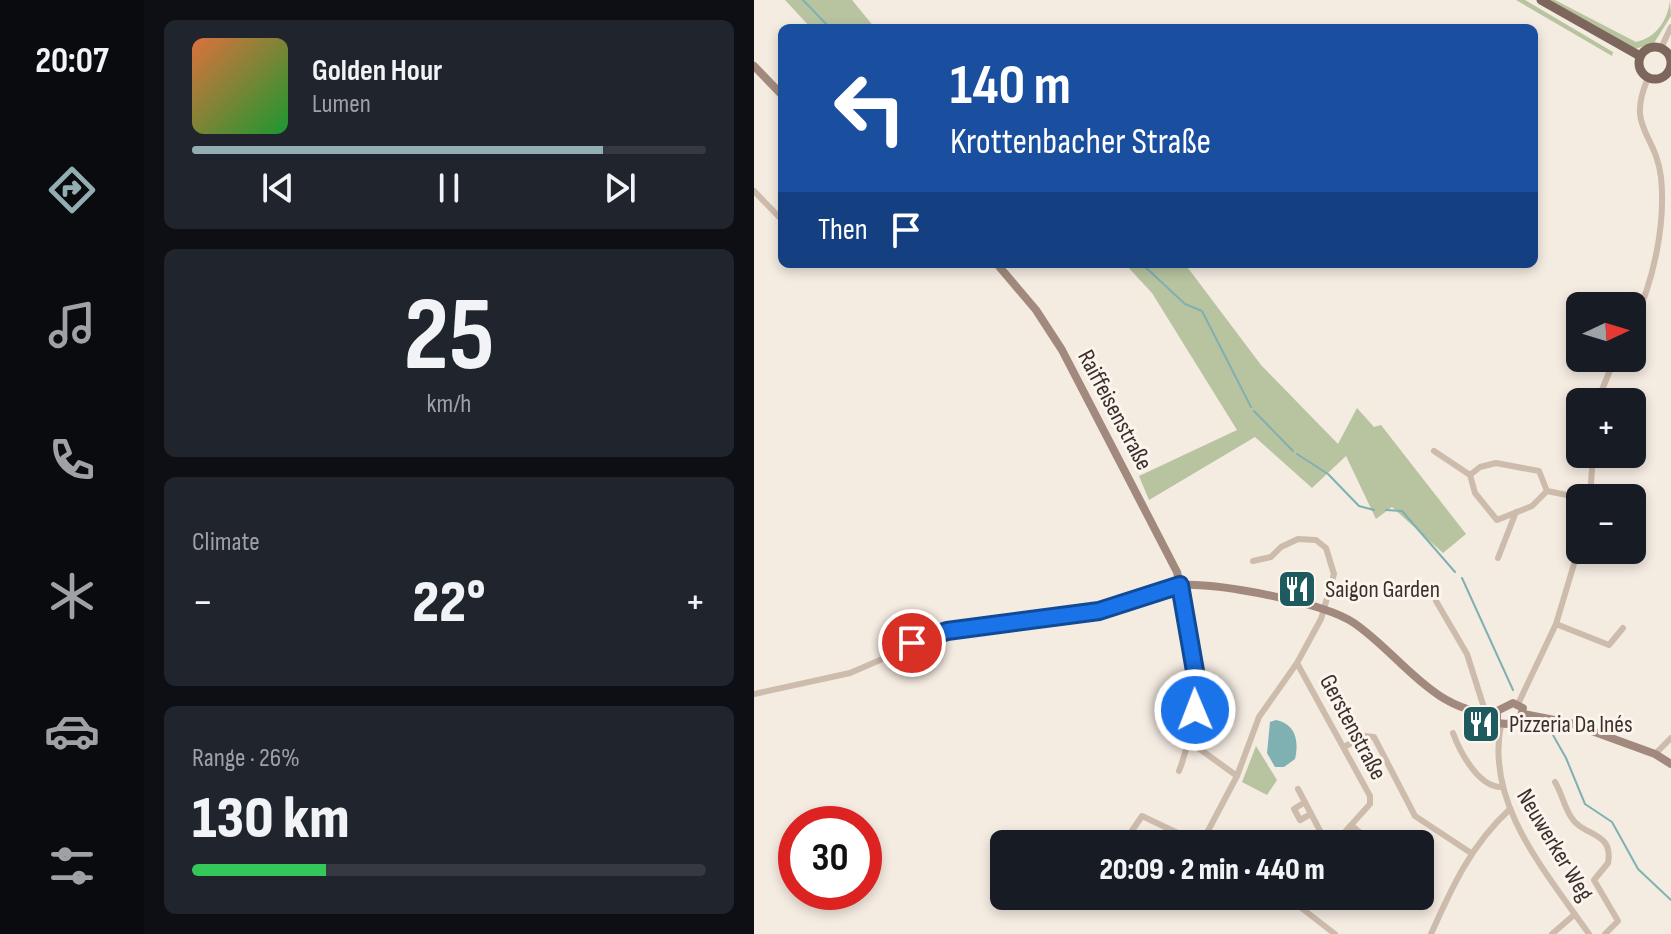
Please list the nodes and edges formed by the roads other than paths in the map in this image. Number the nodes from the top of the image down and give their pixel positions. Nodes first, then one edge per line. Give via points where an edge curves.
1 (1541, 0) edge
2 (1671, 27) edge
3 (1661, 48) junction
4 (1640, 56) junction
5 (754, 66) edge
6 (1670, 70) edge
7 (1648, 78) junction
8 (778, 91) edge
9 (754, 191) edge
10 (778, 216) edge
11 (1000, 268) edge
12 (1645, 292) edge
13 (1434, 451) dead end
14 (1470, 475) junction
15 (1547, 491) junction
16 (1566, 495) edge
17 (1516, 512) junction
18 (1498, 558) dead end
19 (1253, 561) dead end
20 (1574, 564) edge
21 (1180, 585) junction
22 (1436, 601) dead end
23 (1323, 609) junction
24 (1556, 624) junction
25 (1623, 628) dead end
26 (1297, 663) junction
27 (754, 694) edge
28 (1518, 704) junction
29 (1490, 714) junction
30 (1523, 714) junction
31 (1501, 725) junction
32 (1453, 733) dead end
33 (1671, 738) edge
34 (1190, 742) junction
35 (1344, 747) junction
36 (1655, 754) junction
37 (1671, 764) edge
38 (1179, 771) dead end
39 (1237, 776) junction
40 (1555, 782) dead end
41 (1500, 787) junction
42 (1298, 789) dead end
43 (1305, 802) junction
44 (1509, 810) junction
45 (1311, 814) junction
46 (1351, 825) junction
47 (1132, 830) edge
48 (1172, 830) edge
49 (1208, 830) edge
50 (1320, 830) edge
51 (1347, 830) edge
52 (1357, 830) edge
53 (1471, 853) junction
54 (1306, 910) edge
55 (1575, 914) junction
56 (1335, 934) edge
57 (1431, 934) edge
58 (1552, 934) edge
59 (1589, 934) edge
60 (1605, 934) edge

1 - 4 main road
2 - 3 street
3 - 4 main road via 1649,48
3 - 6 main road via 1669,56
4 - 7 main road via 1639,66
5 - 8 street
6 - 7 main road via 1660,78
7 - 12 street via 1638,111 1659,165 1660,217
9 - 10 street
11 - 21 street, Raiffeisenstraße via 1062,350
13 - 14 street
14 - 15 street via 1496,463 1520,465 1539,471
14 - 17 street via 1475,493 1497,520
15 - 16 street
15 - 17 street via 1532,506
17 - 18 street
19 - 23 street via 1271,557 1298,539 1316,540 1326,548 1334,574
20 - 24 street
21 - 23 street via 1219,586
21 - 27 street via 1099,611 947,631 850,673
21 - 34 street via 1195,671
22 - 29 street via 1467,654
23 - 26 street
23 - 29 street via 1351,620 1437,697
24 - 25 street via 1609,645
24 - 28 street
26 - 35 street, Gerstenstraße
26 - 39 street via 1259,717
28 - 29 street
28 - 30 street
29 - 31 street
30 - 31 street
30 - 36 street via 1570,723
31 - 41 street, Neuwerker Weg via 1496,754
32 - 41 street via 1481,778
33 - 36 street
34 - 38 street
34 - 39 street
35 - 46 street, Gerstenstraße via 1371,800
35 - 53 street via 1364,736 1374,737 1415,816
36 - 37 street
39 - 49 street
40 - 60 street via 1574,821 1599,834 1607,847 1608,863 1594,880 1618,921
41 - 44 street, Neuwerker Weg
42 - 43 street
43 - 45 street
43 - 45 street via 1294,809 1300,820
44 - 53 street
44 - 55 street, Neuwerker Weg
45 - 50 street
46 - 51 street, Gerstenstraße
46 - 52 street
47 - 48 street via 1142,816
53 - 57 street
54 - 56 street
55 - 58 street
55 - 59 street, Neuwerker Weg

